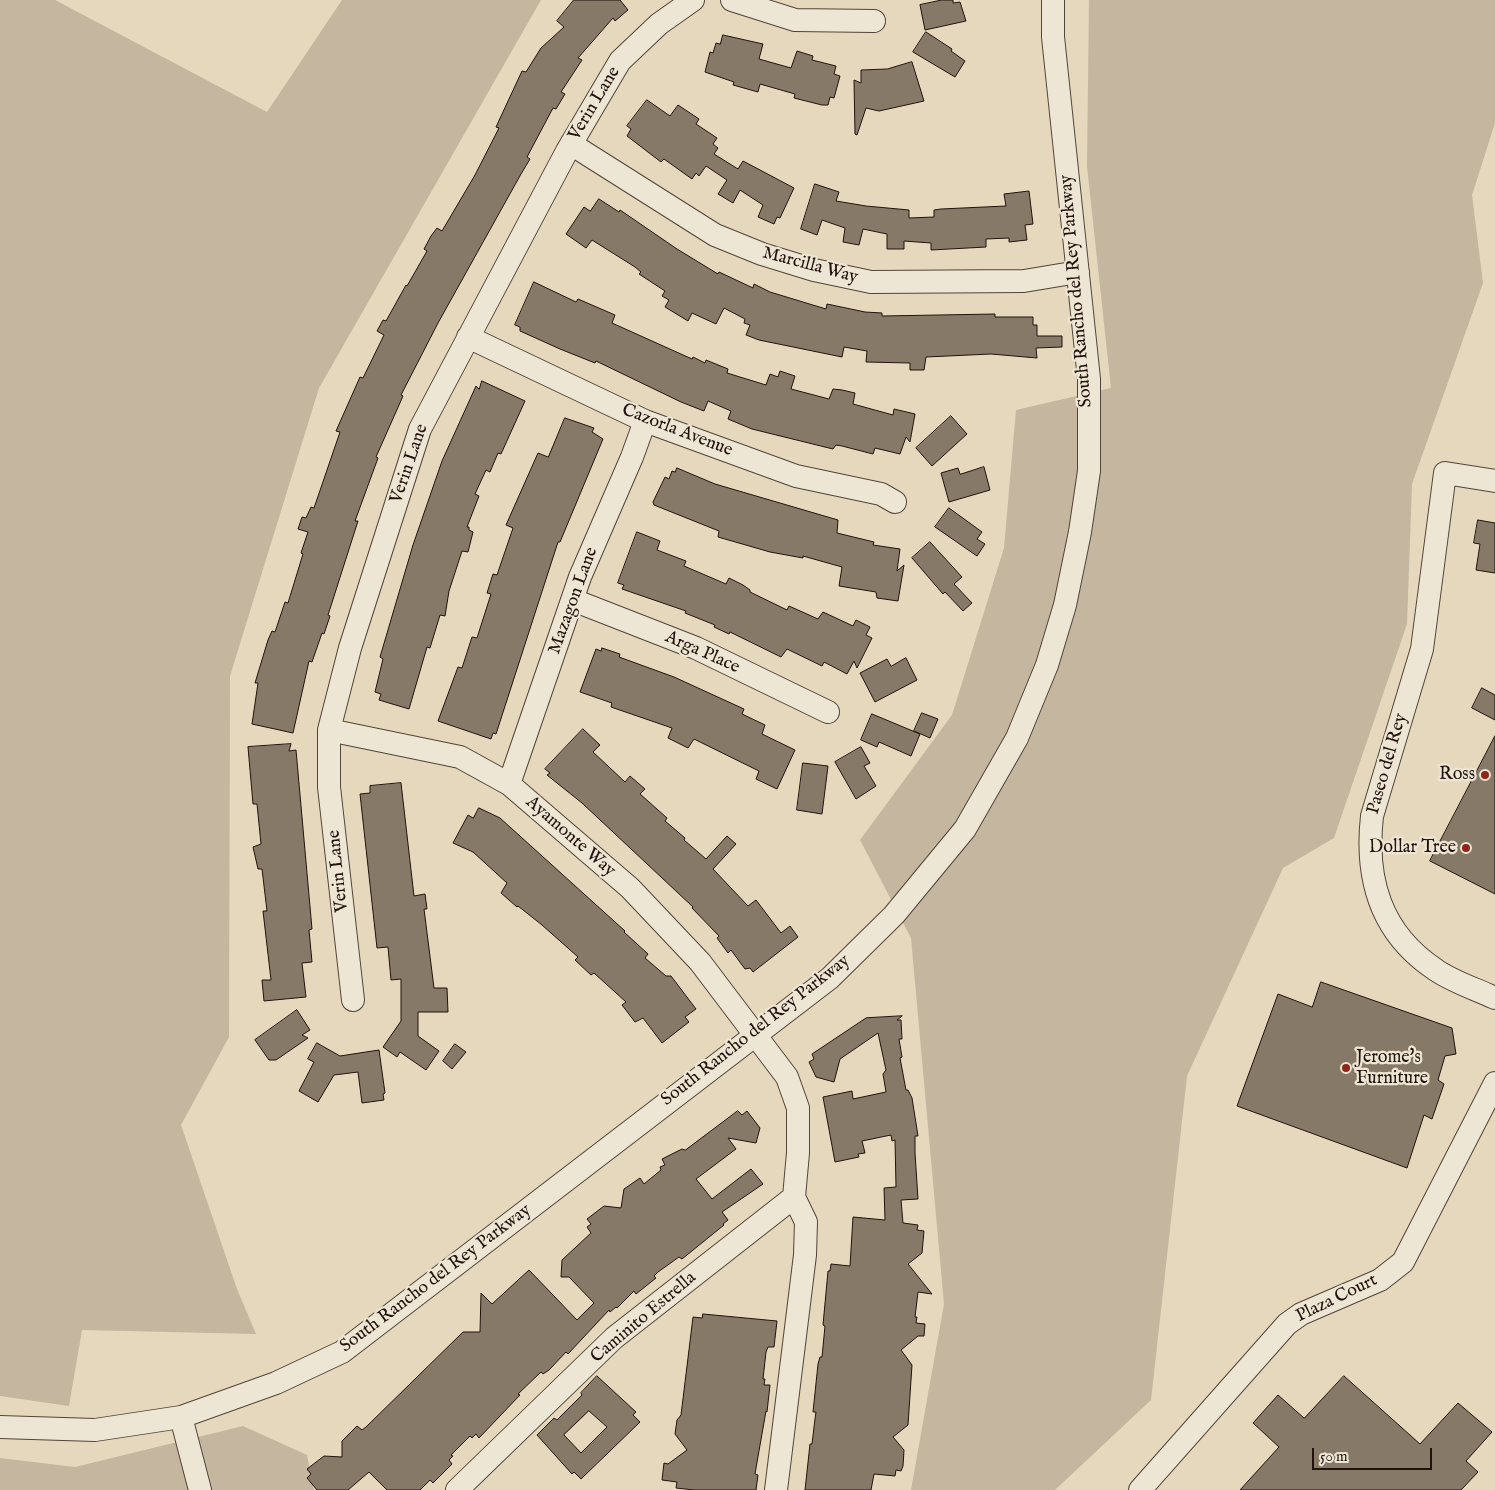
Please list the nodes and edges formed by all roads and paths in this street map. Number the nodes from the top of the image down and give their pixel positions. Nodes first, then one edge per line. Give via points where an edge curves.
1 (693, 0) edge
2 (732, 0) edge
3 (1053, 0) edge
4 (874, 21) dead end
5 (571, 144) junction
6 (1078, 272) junction
7 (468, 337) junction
8 (645, 421) junction
9 (1495, 481) edge
10 (895, 502) dead end
11 (573, 600) junction
12 (828, 712) dead end
13 (329, 730) junction
14 (509, 784) junction
15 (1495, 998) edge
16 (353, 1000) dead end
17 (756, 1033) junction
18 (1495, 1083) edge
19 (794, 1197) junction
20 (181, 1417) junction
21 (0, 1427) edge
22 (200, 1490) edge
23 (457, 1490) edge
24 (776, 1490) edge
25 (1140, 1490) edge

1 - 5 street, Verin Lane via 659,24 620,61
2 - 4 street via 795,20
3 - 6 street, South Rancho del Rey Parkway via 1053,37
5 - 6 street, Marcilla Way via 715,235 814,270 871,282 1024,281
5 - 7 street, Verin Lane
6 - 17 street, South Rancho del Rey Parkway via 1089,379 1088,479 1065,606 1047,664 1017,738 964,829 894,914 830,978
7 - 8 street, Cazorla Avenue
7 - 13 street, Verin Lane via 420,429 350,648
8 - 10 street, Cazorla Avenue via 796,476 881,494
8 - 11 street, Mazagon Lane
9 - 15 street, Paseo del Rey via 1446,473 1422,649 1372,816 1369,842 1374,888 1384,915 1412,950 1437,971
11 - 12 street, Arga Place via 696,648
11 - 14 street, Mazagon Lane
13 - 14 street, Ayamonte Way via 460,757
13 - 16 street, Verin Lane via 330,788
14 - 17 street, Ayamonte Way via 630,888 700,962
17 - 19 street via 787,1076 798,1108
17 - 20 street, South Rancho del Rey Parkway via 342,1352 276,1383
18 - 25 street, Plaza Court via 1403,1262 1380,1280 1301,1314 1288,1324
19 - 23 street, Caminito Estrella via 614,1338
19 - 24 street via 806,1222 805,1255
20 - 21 street, South Rancho del Rey Parkway via 95,1430
20 - 22 street

